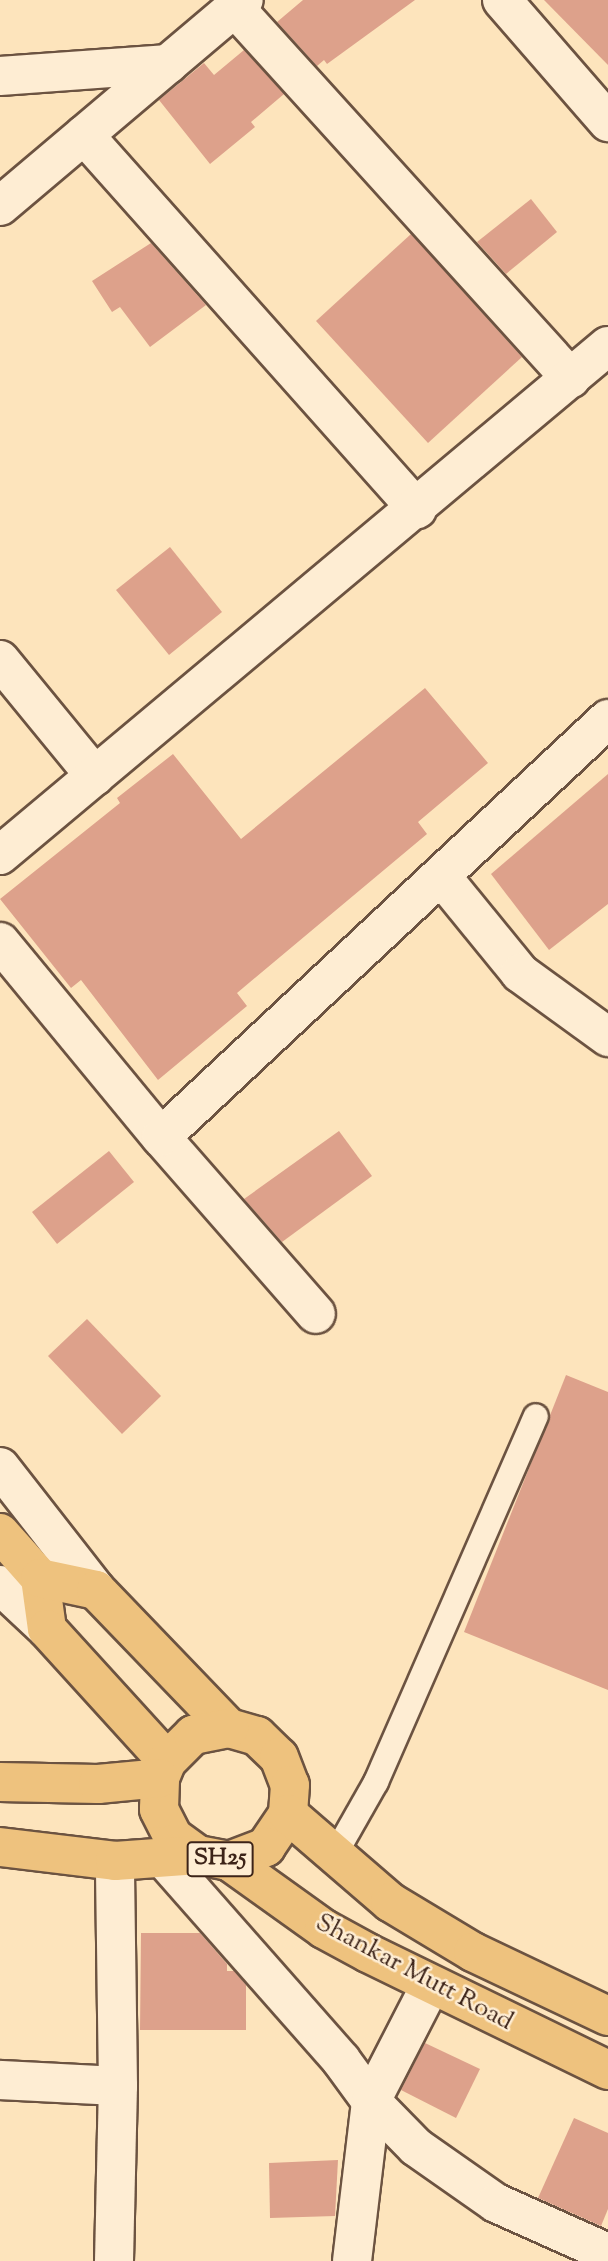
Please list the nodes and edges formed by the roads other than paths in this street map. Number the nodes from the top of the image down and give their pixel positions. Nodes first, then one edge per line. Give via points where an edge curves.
1 (502, 0) edge
2 (239, 4) edge
3 (170, 64) junction
4 (0, 76) edge
5 (608, 122) edge
6 (84, 135) junction
7 (0, 205) edge
8 (608, 346) edge
9 (571, 378) junction
10 (417, 509) junction
11 (0, 660) edge
12 (608, 719) edge
13 (95, 776) junction
14 (0, 855) edge
15 (440, 876) junction
16 (0, 942) edge
17 (608, 1037) edge
18 (161, 1137) junction
19 (316, 1314) dead end
20 (536, 1416) dead end
21 (0, 1467) edge
22 (0, 1532) edge
23 (23, 1576) edge
24 (96, 1590) junction
25 (229, 1728) junction
26 (163, 1769) junction
27 (0, 1782) edge
28 (288, 1814) junction
29 (0, 1847) edge
30 (334, 1856) junction
31 (197, 1858) junction
32 (115, 1861) junction
33 (430, 1986) junction
34 (608, 2016) edge
35 (608, 2070) edge
36 (0, 2080) edge
37 (118, 2085) junction
38 (371, 2101) junction
39 (608, 2253) edge
40 (114, 2261) edge
41 (352, 2261) edge

1 - 5 street
2 - 3 street
2 - 9 street
3 - 4 street
3 - 6 street
6 - 7 street
6 - 10 street
8 - 9 street
9 - 10 street
10 - 13 street
11 - 13 street
12 - 15 street
13 - 14 street
15 - 17 street via 520,973
15 - 18 street
16 - 18 street
18 - 19 street
20 - 30 lane via 376,1782
21 - 24 street
22 - 23 main road
23 - 24 main road
23 - 26 main road via 47,1629
24 - 25 main road
25 - 26 main road via 193,1735
25 - 28 main road via 257,1736 279,1757 290,1785
26 - 27 main road via 98,1784
26 - 31 main road, Shankar Mutt Road / SH25 via 159,1809 173,1837
28 - 30 main road, Shankar Mutt Road
28 - 31 main road, SH25 via 266,1847
29 - 32 main road, SH25
30 - 34 main road, Shankar Mutt Road via 390,1902 473,1952
31 - 32 main road, SH25
31 - 33 main road, Shankar Mutt Road
31 - 38 street
32 - 37 street
33 - 35 main road, Shankar Mutt Road
33 - 38 street
36 - 37 street
37 - 40 street
38 - 39 street via 415,2147 496,2203
38 - 41 street

